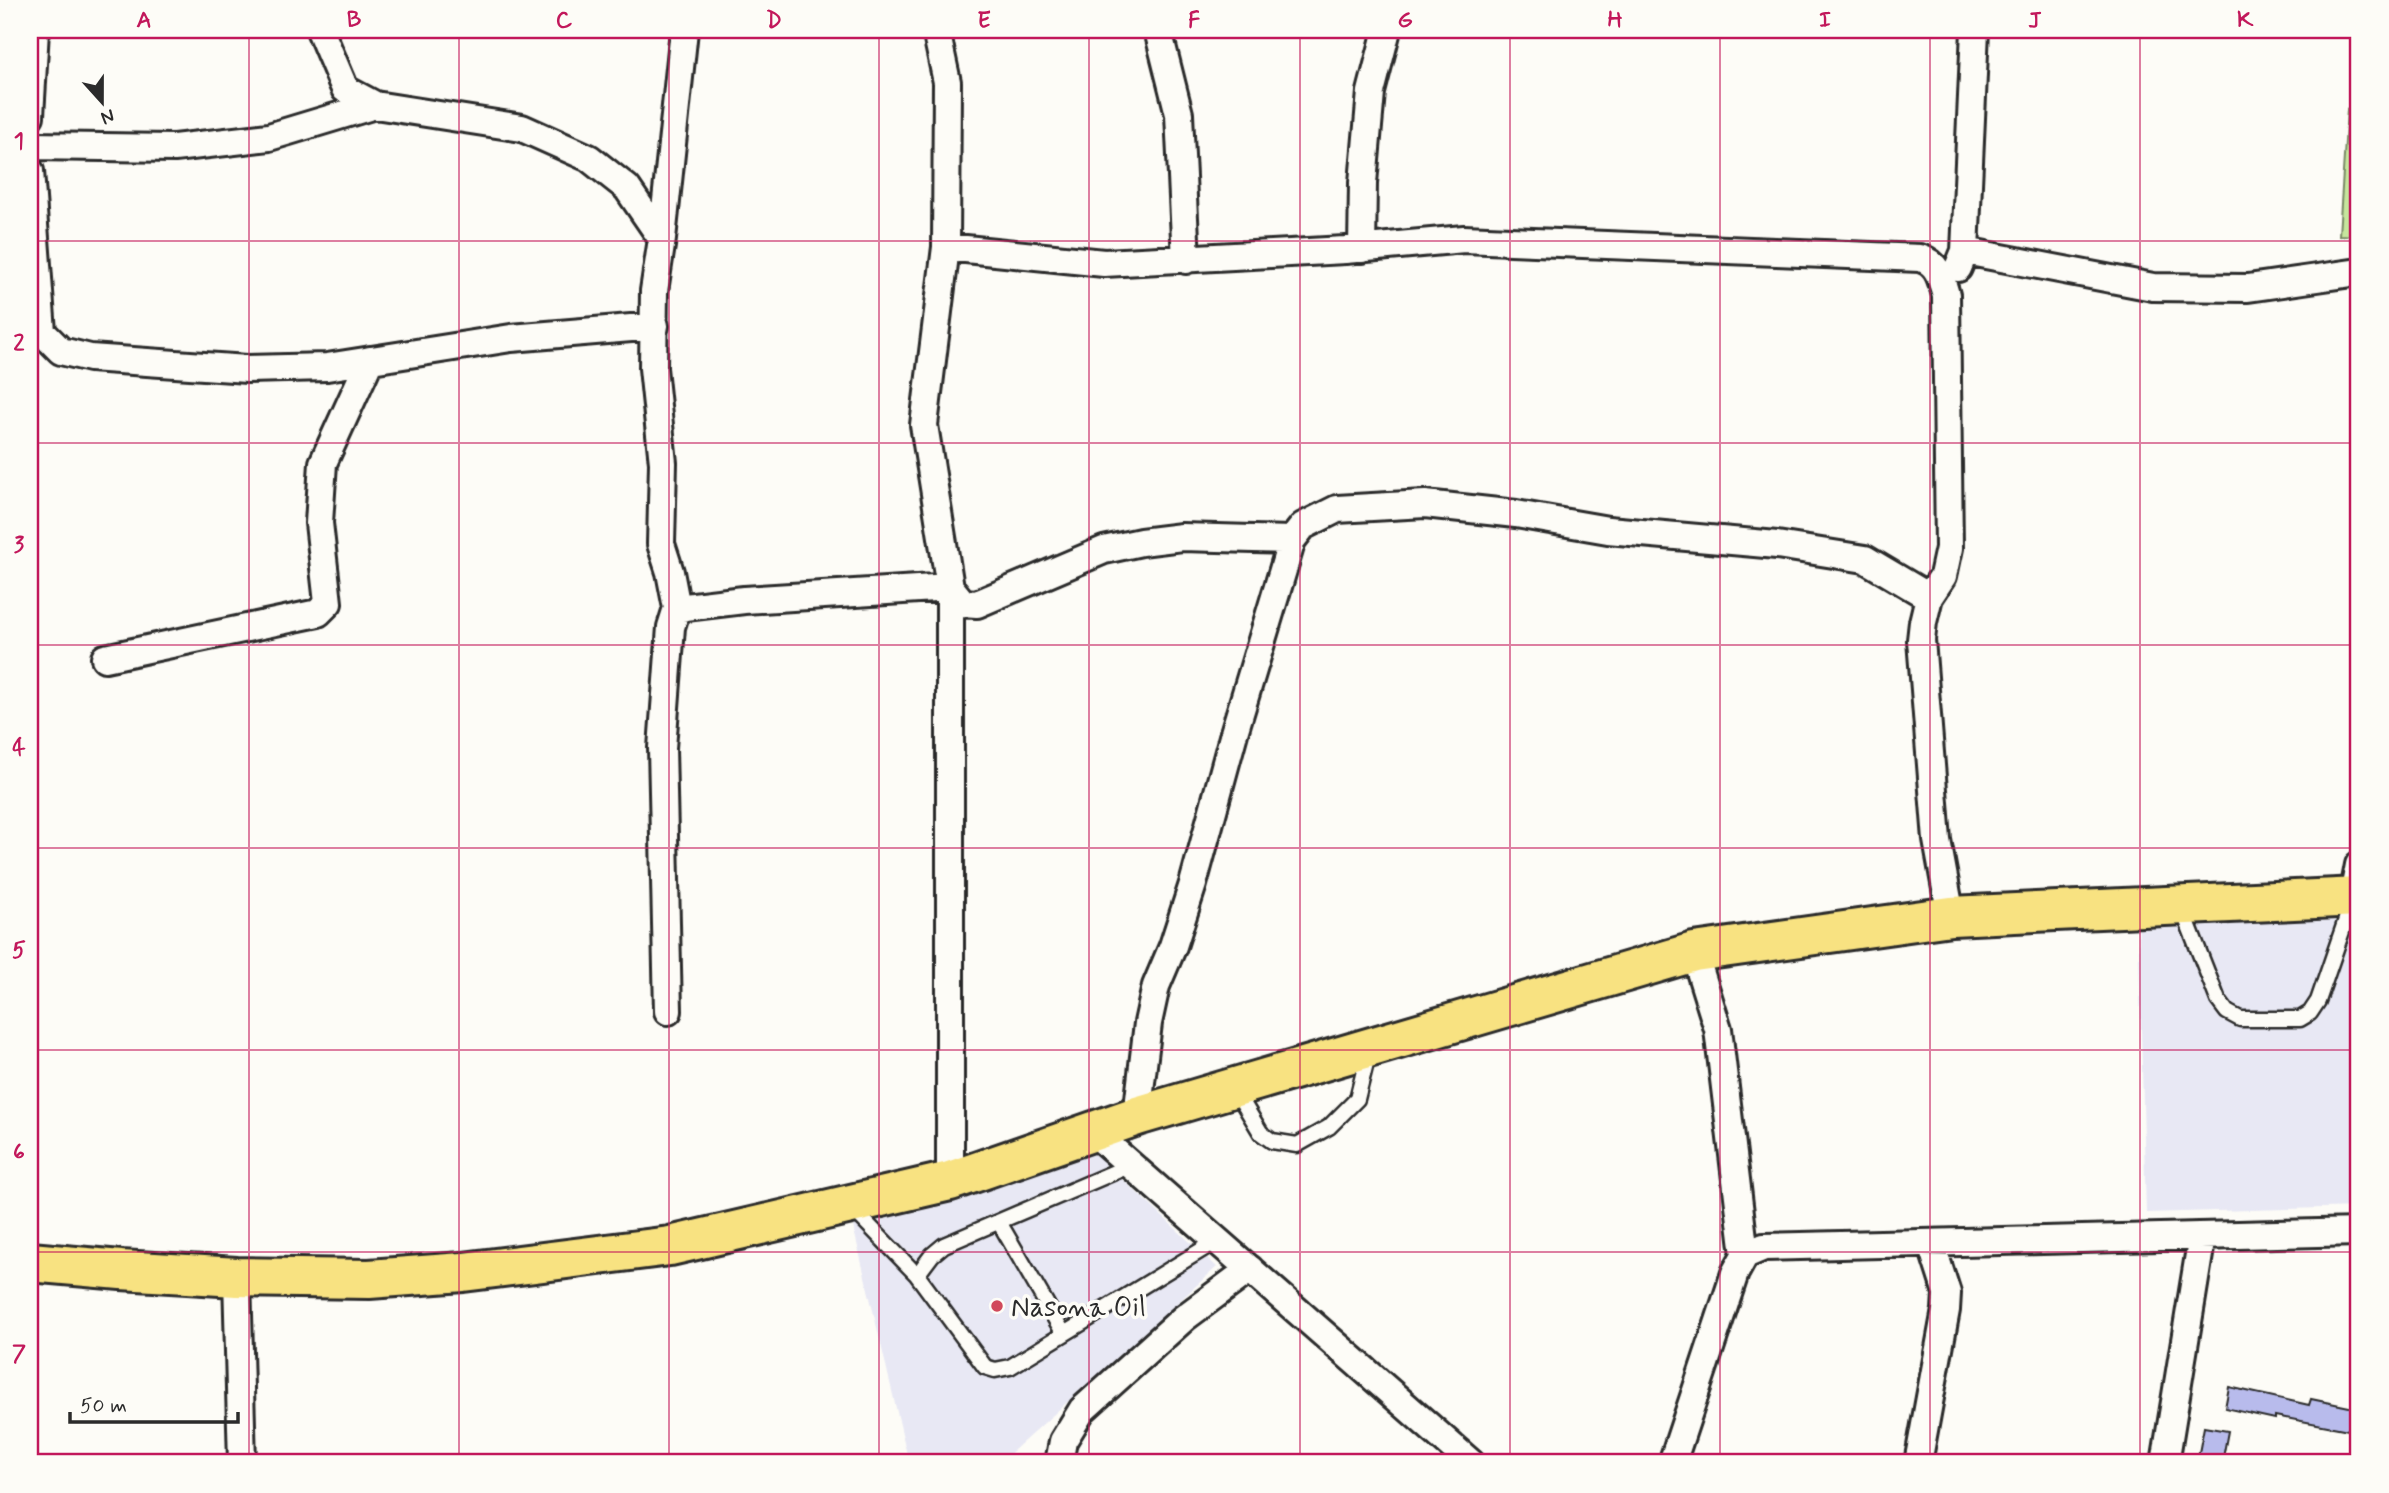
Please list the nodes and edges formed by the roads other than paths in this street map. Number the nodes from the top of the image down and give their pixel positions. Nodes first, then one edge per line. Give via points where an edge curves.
1 (35, 30) edge
2 (320, 30) edge
3 (684, 30) edge
4 (936, 30) edge
5 (1158, 30) edge
6 (1387, 30) edge
7 (1975, 30) edge
8 (375, 105) junction
9 (30, 116) edge
10 (30, 146) edge
11 (30, 172) edge
12 (662, 239) junction
13 (946, 247) junction
14 (1362, 249) junction
15 (1965, 251) junction
16 (1186, 260) junction
17 (2359, 272) edge
18 (1946, 295) junction
19 (655, 326) junction
20 (370, 360) junction
21 (1292, 540) junction
22 (950, 587) junction
23 (1929, 597) junction
24 (677, 608) junction
25 (105, 658) dead end
26 (2357, 886) edge
27 (2180, 905) junction
28 (1951, 916) junction
29 (1694, 952) junction
30 (668, 1011) dead end
31 (1371, 1046) junction
32 (1233, 1087) junction
33 (1137, 1116) junction
34 (1092, 1131) junction
35 (1132, 1165) junction
36 (950, 1181) junction
37 (849, 1205) junction
38 (999, 1222) junction
39 (2359, 1231) edge
40 (2202, 1236) junction
41 (1218, 1240) junction
42 (1931, 1243) junction
43 (1745, 1255) junction
44 (30, 1262) edge
45 (1250, 1269) junction
46 (917, 1275) junction
47 (237, 1277) junction
48 (1064, 1334) junction
49 (242, 1463) edge
50 (1059, 1463) edge
51 (1471, 1463) edge
52 (1671, 1463) edge
53 (1917, 1463) edge
54 (2165, 1463) edge

1 - 9 street
2 - 8 street via 345,89
3 - 12 street
4 - 13 street via 947,82
5 - 16 street via 1179,114
6 - 14 street via 1371,92
7 - 15 street
8 - 10 street via 270,137 174,148
8 - 12 street via 522,128 589,158 628,188
11 - 20 street via 43,332 61,351 90,358 247,369 327,367
12 - 19 street via 654,291
13 - 16 street via 1104,263
13 - 22 street via 924,425
14 - 16 street
14 - 18 street via 1464,239 1920,258 1938,270
15 - 17 street via 2153,287 2248,288
15 - 18 street
18 - 23 street via 1949,548 1943,576
19 - 20 street via 511,338
19 - 24 street via 653,368 663,463 661,544
20 - 25 street via 323,463 319,523 328,603 318,612
21 - 22 street via 1182,537 1141,542 1104,550 977,604 962,603
21 - 23 street via 1303,526 1337,509 1425,504 1865,559
21 - 33 street via 1193,884 1156,985
22 - 24 street
22 - 36 street
23 - 28 street via 1921,640 1937,840
24 - 30 street via 671,627 662,748
26 - 27 main road
26 - 27 lane via 2318,1001 2300,1019 2240,1019 2227,1012
27 - 28 main road
28 - 29 main road
29 - 31 main road
29 - 43 street via 1718,1029
31 - 32 main road
31 - 32 lane via 1357,1100 1329,1127 1297,1145 1272,1142 1261,1133
32 - 33 main road
33 - 34 main road
34 - 35 street
34 - 36 main road
35 - 38 lane
35 - 41 street
36 - 37 main road
37 - 46 lane
37 - 47 main road via 670,1246 463,1272 369,1279
38 - 46 lane via 944,1245
38 - 48 lane
39 - 40 street
40 - 42 street
40 - 54 street
41 - 45 street
41 - 48 lane
42 - 43 street via 1765,1247
42 - 53 street via 1947,1293 1946,1310
43 - 52 street
44 - 47 main road
45 - 50 street via 1185,1318 1082,1410 1063,1441
45 - 51 street
46 - 48 lane via 985,1367 1010,1367
47 - 49 street

